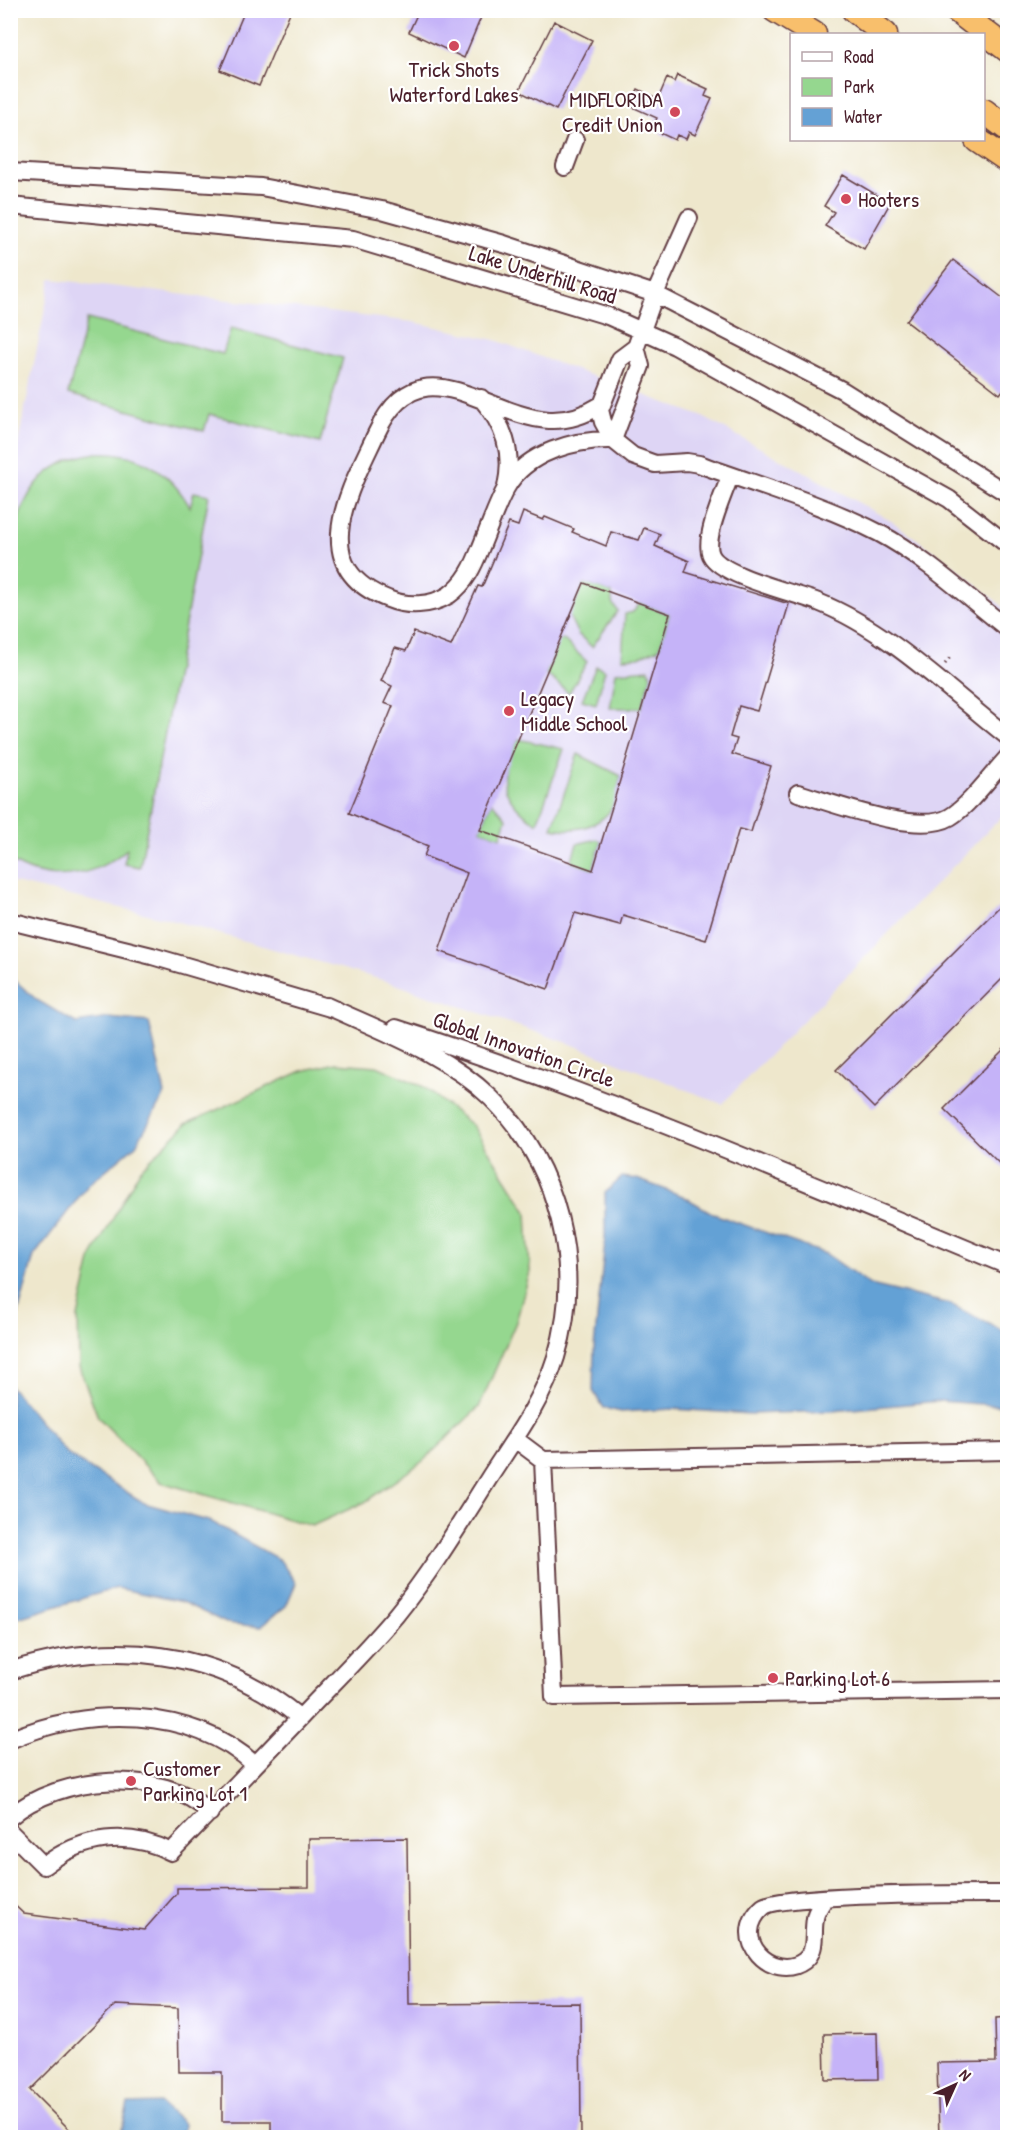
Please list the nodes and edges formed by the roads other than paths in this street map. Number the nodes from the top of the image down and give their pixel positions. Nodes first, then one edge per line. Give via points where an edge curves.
1 (775, 10) edge
2 (854, 10) edge
3 (956, 10) edge
4 (812, 33) edge
5 (884, 33) edge
6 (1008, 50) edge
7 (985, 112) edge
8 (1008, 129) edge
9 (575, 140) dead end
10 (978, 141) edge
11 (1008, 161) edge
12 (565, 167) dead end
13 (10, 172) edge
14 (10, 206) edge
15 (689, 218) dead end
16 (655, 294) junction
17 (642, 330) junction
18 (636, 347) junction
19 (481, 398) junction
20 (601, 405) junction
21 (613, 440) junction
22 (730, 476) junction
23 (506, 488) junction
24 (1008, 494) edge
25 (1008, 545) edge
26 (1008, 629) edge
27 (1008, 737) edge
28 (1008, 757) edge
29 (798, 793) dead end
30 (10, 921) edge
31 (327, 1006) junction
32 (1008, 1266) edge
33 (514, 1439) junction
34 (1008, 1451) edge
35 (543, 1460) junction
36 (10, 1671) edge
37 (1008, 1690) edge
38 (300, 1718) junction
39 (10, 1740) edge
40 (255, 1766) junction
41 (210, 1813) junction
42 (10, 1816) edge
43 (10, 1832) edge
44 (1008, 1894) edge
45 (825, 1898) junction

1 - 4 highway
2 - 5 highway
3 - 6 highway
7 - 8 highway
9 - 12 street
10 - 11 highway
13 - 16 street, Lake Underhill Road via 272,189 382,210 504,244
14 - 17 street, Lake Underhill Road via 353,239 608,316
15 - 16 street
16 - 17 street
16 - 24 street, Lake Underhill Road via 842,390
17 - 18 street
17 - 25 street, Lake Underhill Road via 949,499
18 - 20 street via 620,359
18 - 21 street via 641,366
19 - 20 street via 548,420 571,418
19 - 23 street via 499,422 507,442 510,466
19 - 23 street via 433,387 413,392 389,409 341,514 339,543 344,561 359,582 388,600 421,604 444,598 469,574
20 - 21 street via 603,422
21 - 22 street via 647,462 693,462
21 - 23 street via 552,450 528,464
22 - 26 street via 878,532
22 - 27 street via 710,537 710,552 715,561 728,570 823,604 860,622
28 - 29 street via 956,812 934,823 908,823
30 - 31 street, Global Innovation Circle
31 - 32 street, Global Innovation Circle via 568,1086
31 - 33 street via 431,1054 461,1073 508,1116 544,1173 565,1243 567,1306 550,1374
33 - 35 street
33 - 38 street via 396,1614
34 - 35 street
35 - 37 street via 554,1697
36 - 38 street via 75,1655 110,1651 151,1654 201,1664 229,1675 269,1695
38 - 40 street
39 - 40 street via 77,1719 125,1717 192,1730 229,1746
40 - 41 street
41 - 42 street via 193,1800 160,1787 108,1782 52,1793
41 - 43 street via 171,1852 138,1840 106,1838 73,1848 44,1866
44 - 45 street
45 - 45 street via 767,1904 750,1921 749,1935 759,1955 771,1965 789,1967 804,1961 813,1948 816,1915

